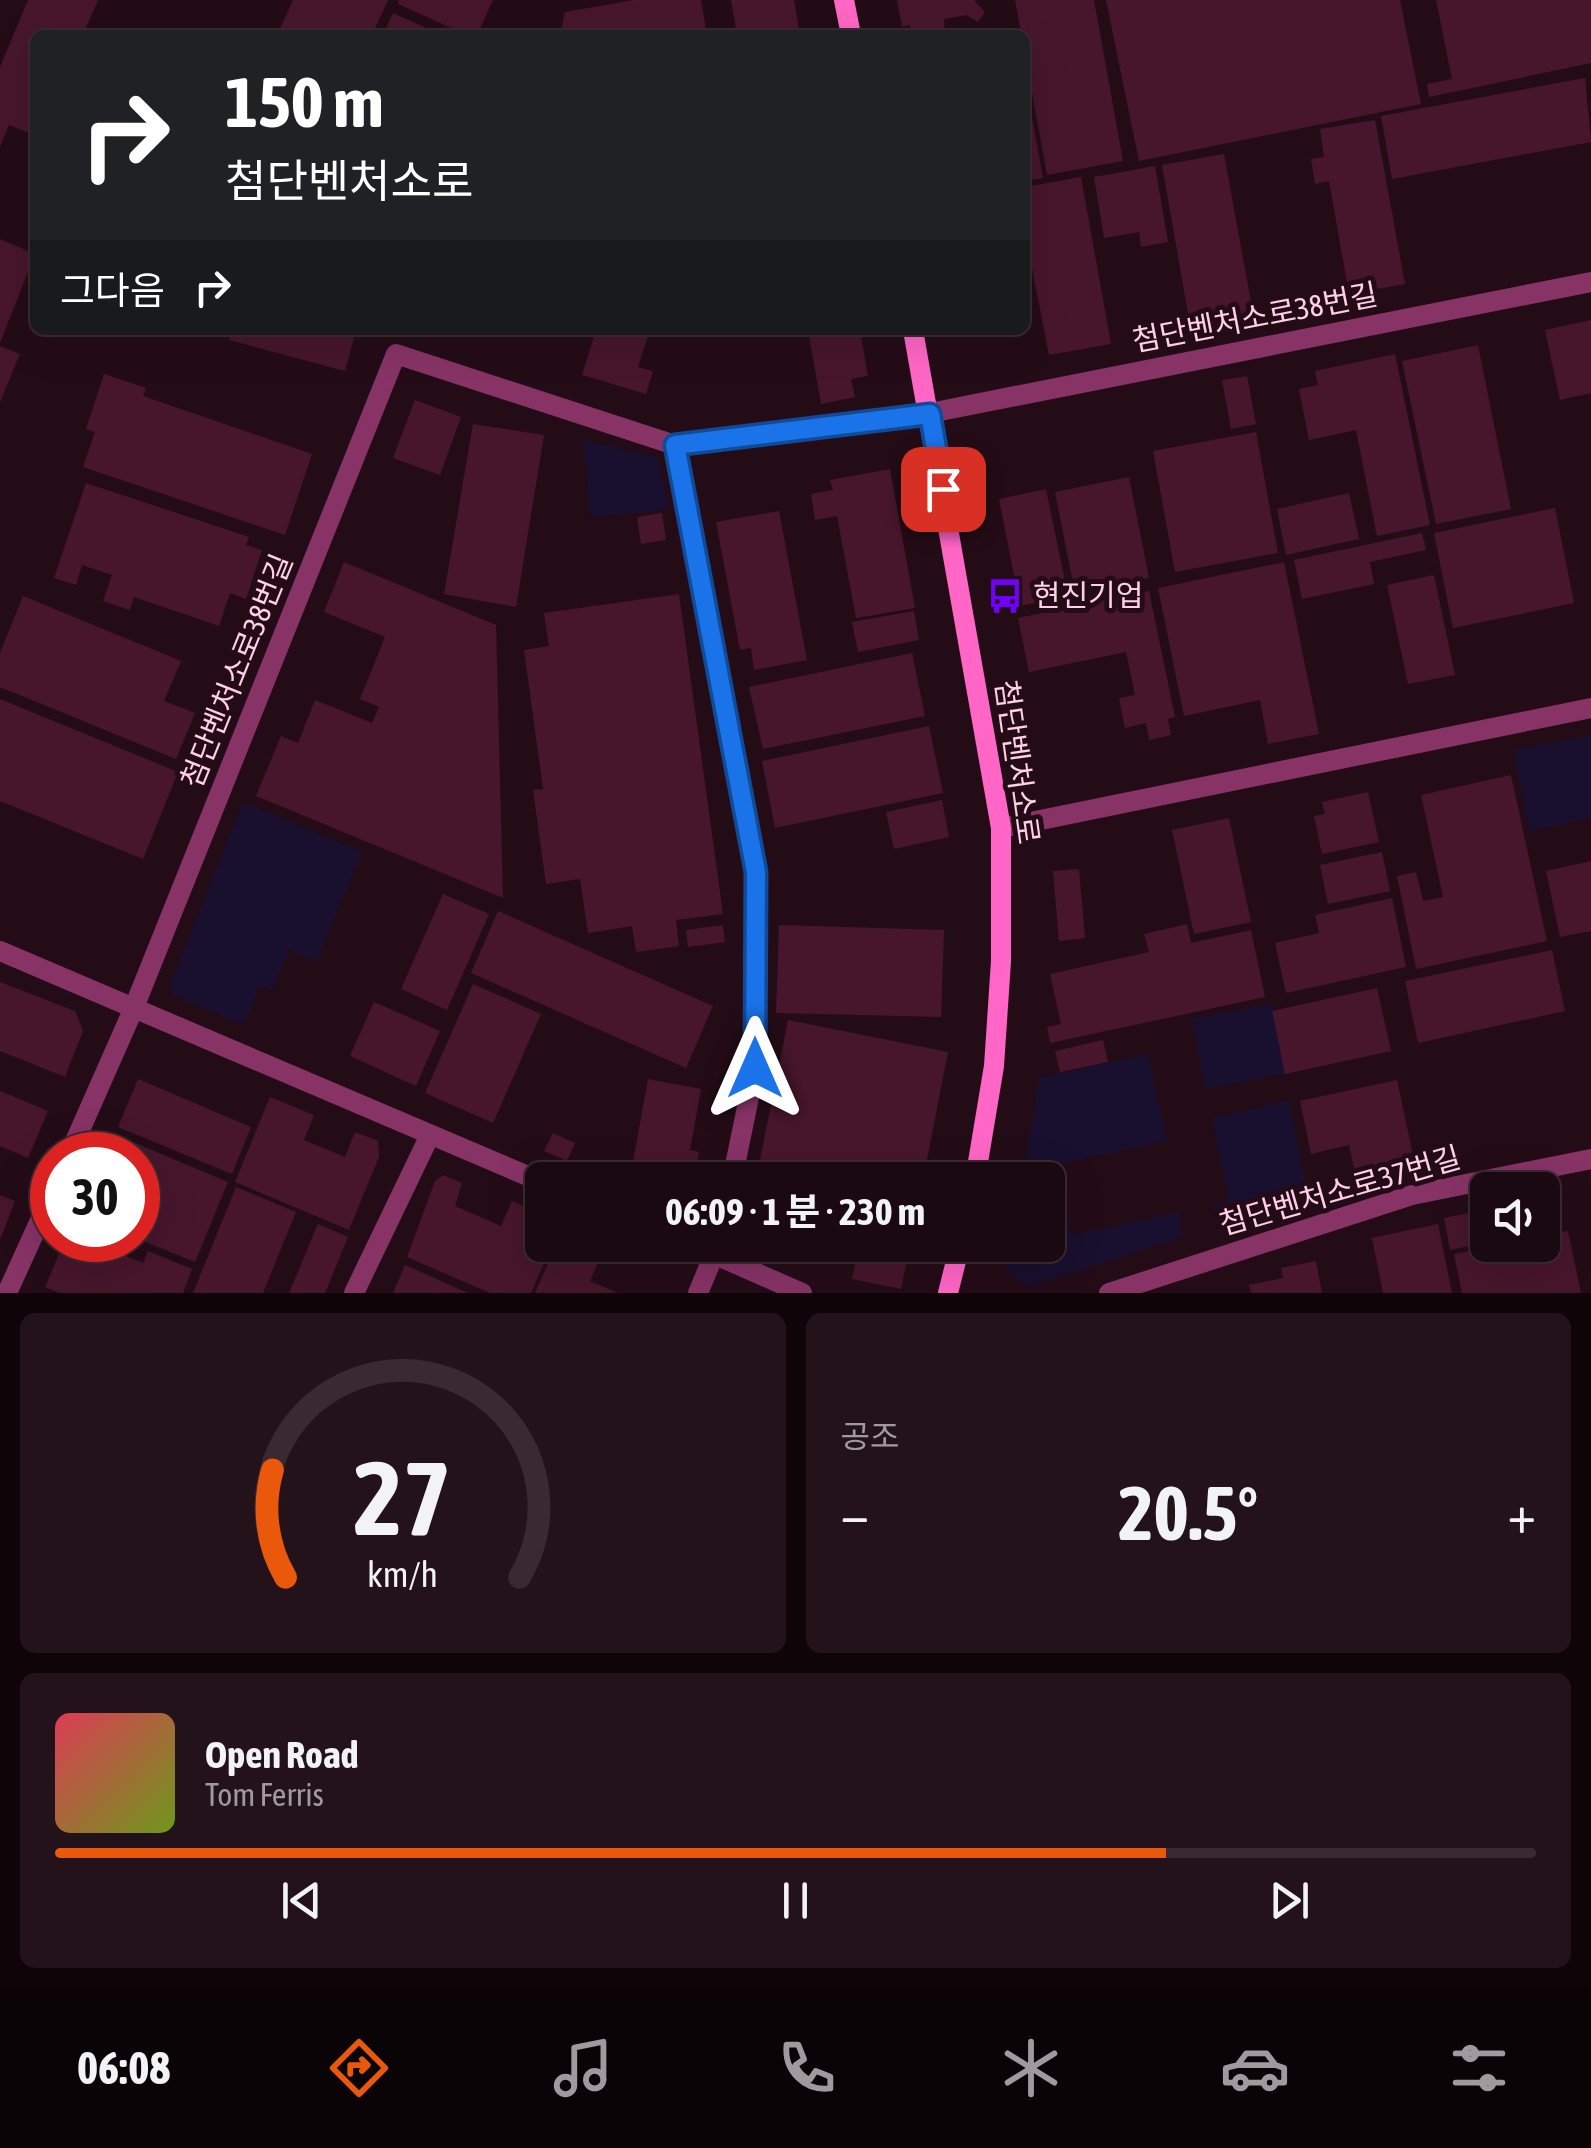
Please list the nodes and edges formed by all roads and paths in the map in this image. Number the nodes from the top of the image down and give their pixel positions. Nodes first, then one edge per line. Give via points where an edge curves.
1 (844, 0) edge
2 (850, 30) edge
3 (1591, 282) edge
4 (913, 335) edge
5 (930, 414) junction
6 (675, 445) junction
7 (1591, 708) edge
8 (1001, 828) junction
9 (0, 951) edge
10 (133, 1010) junction
11 (80, 1132) edge
12 (430, 1135) junction
13 (1591, 1158) edge
14 (736, 1162) edge
15 (978, 1162) edge
16 (525, 1175) edge
17 (30, 1242) edge
18 (712, 1262) edge
19 (741, 1262) edge
20 (956, 1262) edge
21 (7, 1293) edge
22 (354, 1293) edge
23 (698, 1293) edge
24 (802, 1293) edge
25 (948, 1293) edge
26 (1109, 1293) edge

1 - 2 street
3 - 5 street, 첨단벤처소로38번길
4 - 5 street, 첨단벤처소로
5 - 6 street
5 - 8 street, 첨단벤처소로
6 - 10 street, 첨단벤처소로38번길 via 396,354
6 - 14 street via 756,872 755,1068
7 - 8 street
8 - 15 street, 첨단벤처소로 via 994,1066
9 - 10 street
10 - 11 street, 첨단벤처소로38번길
10 - 12 street
12 - 16 street
12 - 22 street
13 - 26 street, 첨단벤처소로37번길 via 1412,1195
17 - 21 street
18 - 23 street
19 - 24 street
20 - 25 street

